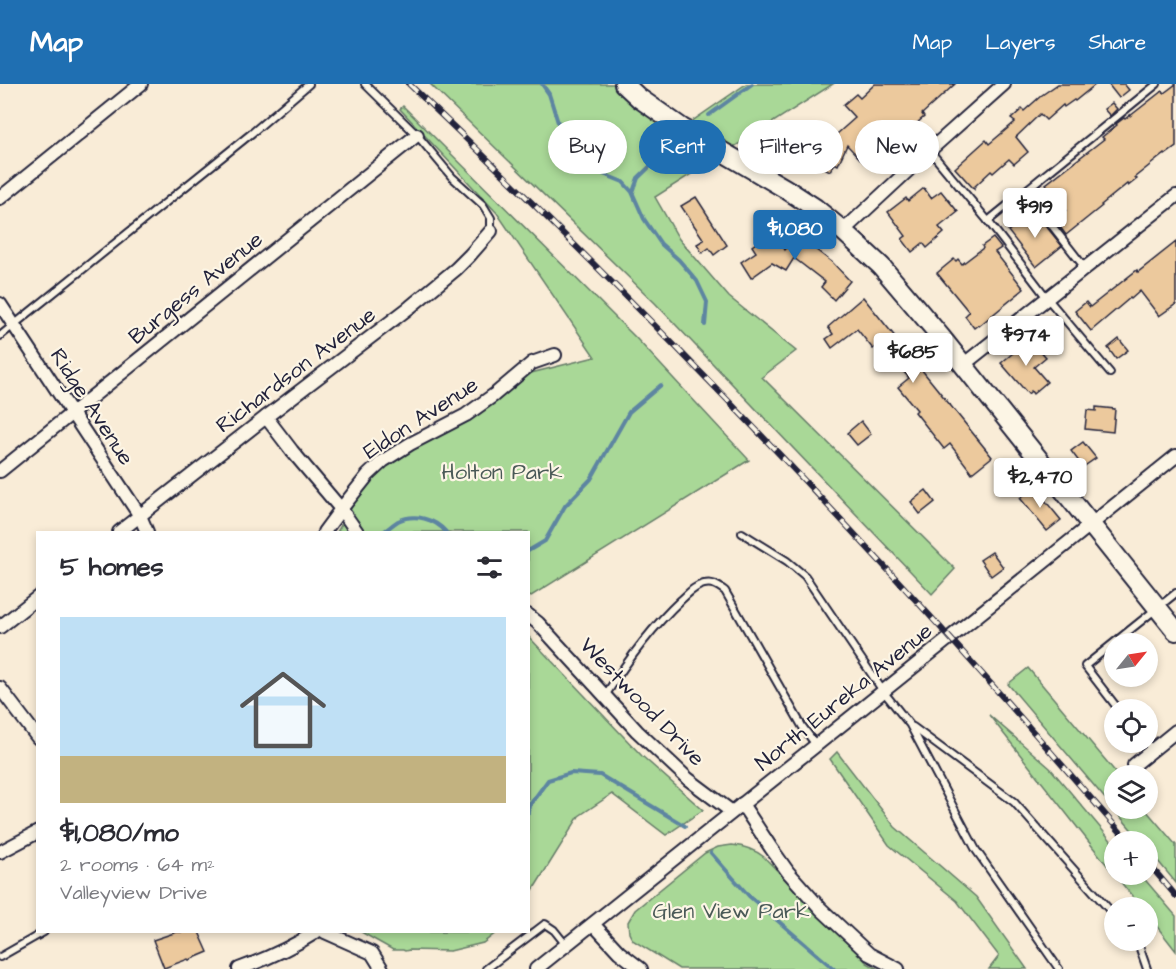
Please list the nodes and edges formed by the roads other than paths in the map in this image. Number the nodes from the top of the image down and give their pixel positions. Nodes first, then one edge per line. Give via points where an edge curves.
1 (141, 84) edge
2 (309, 84) edge
3 (365, 84) edge
4 (624, 84) edge
5 (1004, 84) edge
6 (1157, 84) edge
7 (417, 135) junction
8 (939, 142) edge
9 (939, 163) edge
10 (904, 174) edge
11 (1025, 191) junction
12 (1176, 196) edge
13 (0, 198) edge
14 (988, 221) junction
15 (491, 231) joint
16 (843, 231) junction
17 (1085, 268) junction
18 (1047, 298) junction
19 (0, 304) edge
20 (14, 325) junction
21 (0, 336) edge
22 (555, 355) dead end
23 (963, 365) junction
24 (1110, 373) dead end
25 (73, 413) junction
26 (266, 417) junction
27 (1176, 456) edge
28 (0, 471) edge
29 (341, 508) junction
30 (140, 516) junction
31 (1090, 525) junction
32 (120, 531) edge
33 (147, 531) edge
34 (325, 531) edge
35 (356, 531) edge
36 (742, 533) dead end
37 (1176, 593) edge
38 (36, 599) edge
39 (1157, 608) junction
40 (530, 617) edge
41 (0, 627) edge
42 (1176, 631) edge
43 (0, 688) edge
44 (883, 691) junction
45 (606, 696) junction
46 (1110, 699) edge
47 (910, 725) junction
48 (1176, 731) edge
49 (36, 735) edge
50 (1158, 741) edge
51 (816, 745) junction
52 (1143, 753) edge
53 (1134, 765) dead end
54 (742, 804) junction
55 (732, 812) junction
56 (36, 833) edge
57 (1, 849) edge
58 (1104, 904) edge
59 (593, 924) junction
60 (42, 933) edge
61 (314, 933) edge
62 (327, 933) edge
63 (566, 945) junction
64 (1141, 951) edge
65 (0, 957) edge
66 (239, 969) edge
67 (382, 969) edge
68 (486, 969) edge
69 (536, 969) edge
70 (641, 969) edge
71 (898, 969) edge
72 (1059, 969) edge
73 (1147, 969) edge

1 - 13 street
2 - 20 lane
3 - 7 lane
4 - 16 street via 682,128 786,189
5 - 8 street
6 - 11 lane
7 - 15 lane via 452,177 483,205
7 - 25 street, Burgess Avenue
9 - 14 lane
10 - 16 street
11 - 14 lane
11 - 17 lane
12 - 17 street
14 - 18 lane
15 - 26 street, Richardson Avenue via 456,269
16 - 23 street via 881,266
17 - 18 street
18 - 23 street
18 - 24 lane
19 - 20 street, Ridge Avenue
20 - 21 lane
20 - 25 street, Ridge Avenue
22 - 29 street, Eldon Avenue via 532,363 466,415 383,461
23 - 31 street
25 - 28 street, Burgess Avenue
25 - 30 street, Ridge Avenue
26 - 29 street
26 - 30 street, Richardson Avenue
27 - 31 street, North Eureka Avenue
29 - 34 street, Eldon Avenue
29 - 35 street
30 - 32 street, Richardson Avenue
30 - 33 street, Ridge Avenue
31 - 39 street
31 - 44 street, North Eureka Avenue
36 - 44 lane via 805,576
37 - 39 lane
38 - 41 street
39 - 42 street
39 - 46 lane via 1085,666
40 - 45 street, Westwood Drive
43 - 49 street
44 - 47 lane
44 - 51 street, North Eureka Avenue
45 - 51 lane via 665,615 692,589 715,584 725,591
45 - 55 street, Westwood Drive via 688,779
47 - 58 lane via 1014,802
47 - 72 lane via 976,850
48 - 50 street
51 - 54 street, North Eureka Avenue
52 - 53 street
54 - 55 street, North Eureka Avenue
54 - 71 street via 788,872 822,909 869,954
55 - 59 street, North Eureka Avenue
56 - 57 street
59 - 63 street, North Eureka Avenue
59 - 70 street
60 - 65 lane
61 - 66 street
62 - 67 street via 372,953
63 - 68 lane via 545,924
63 - 69 street, North Eureka Avenue
64 - 73 lane

